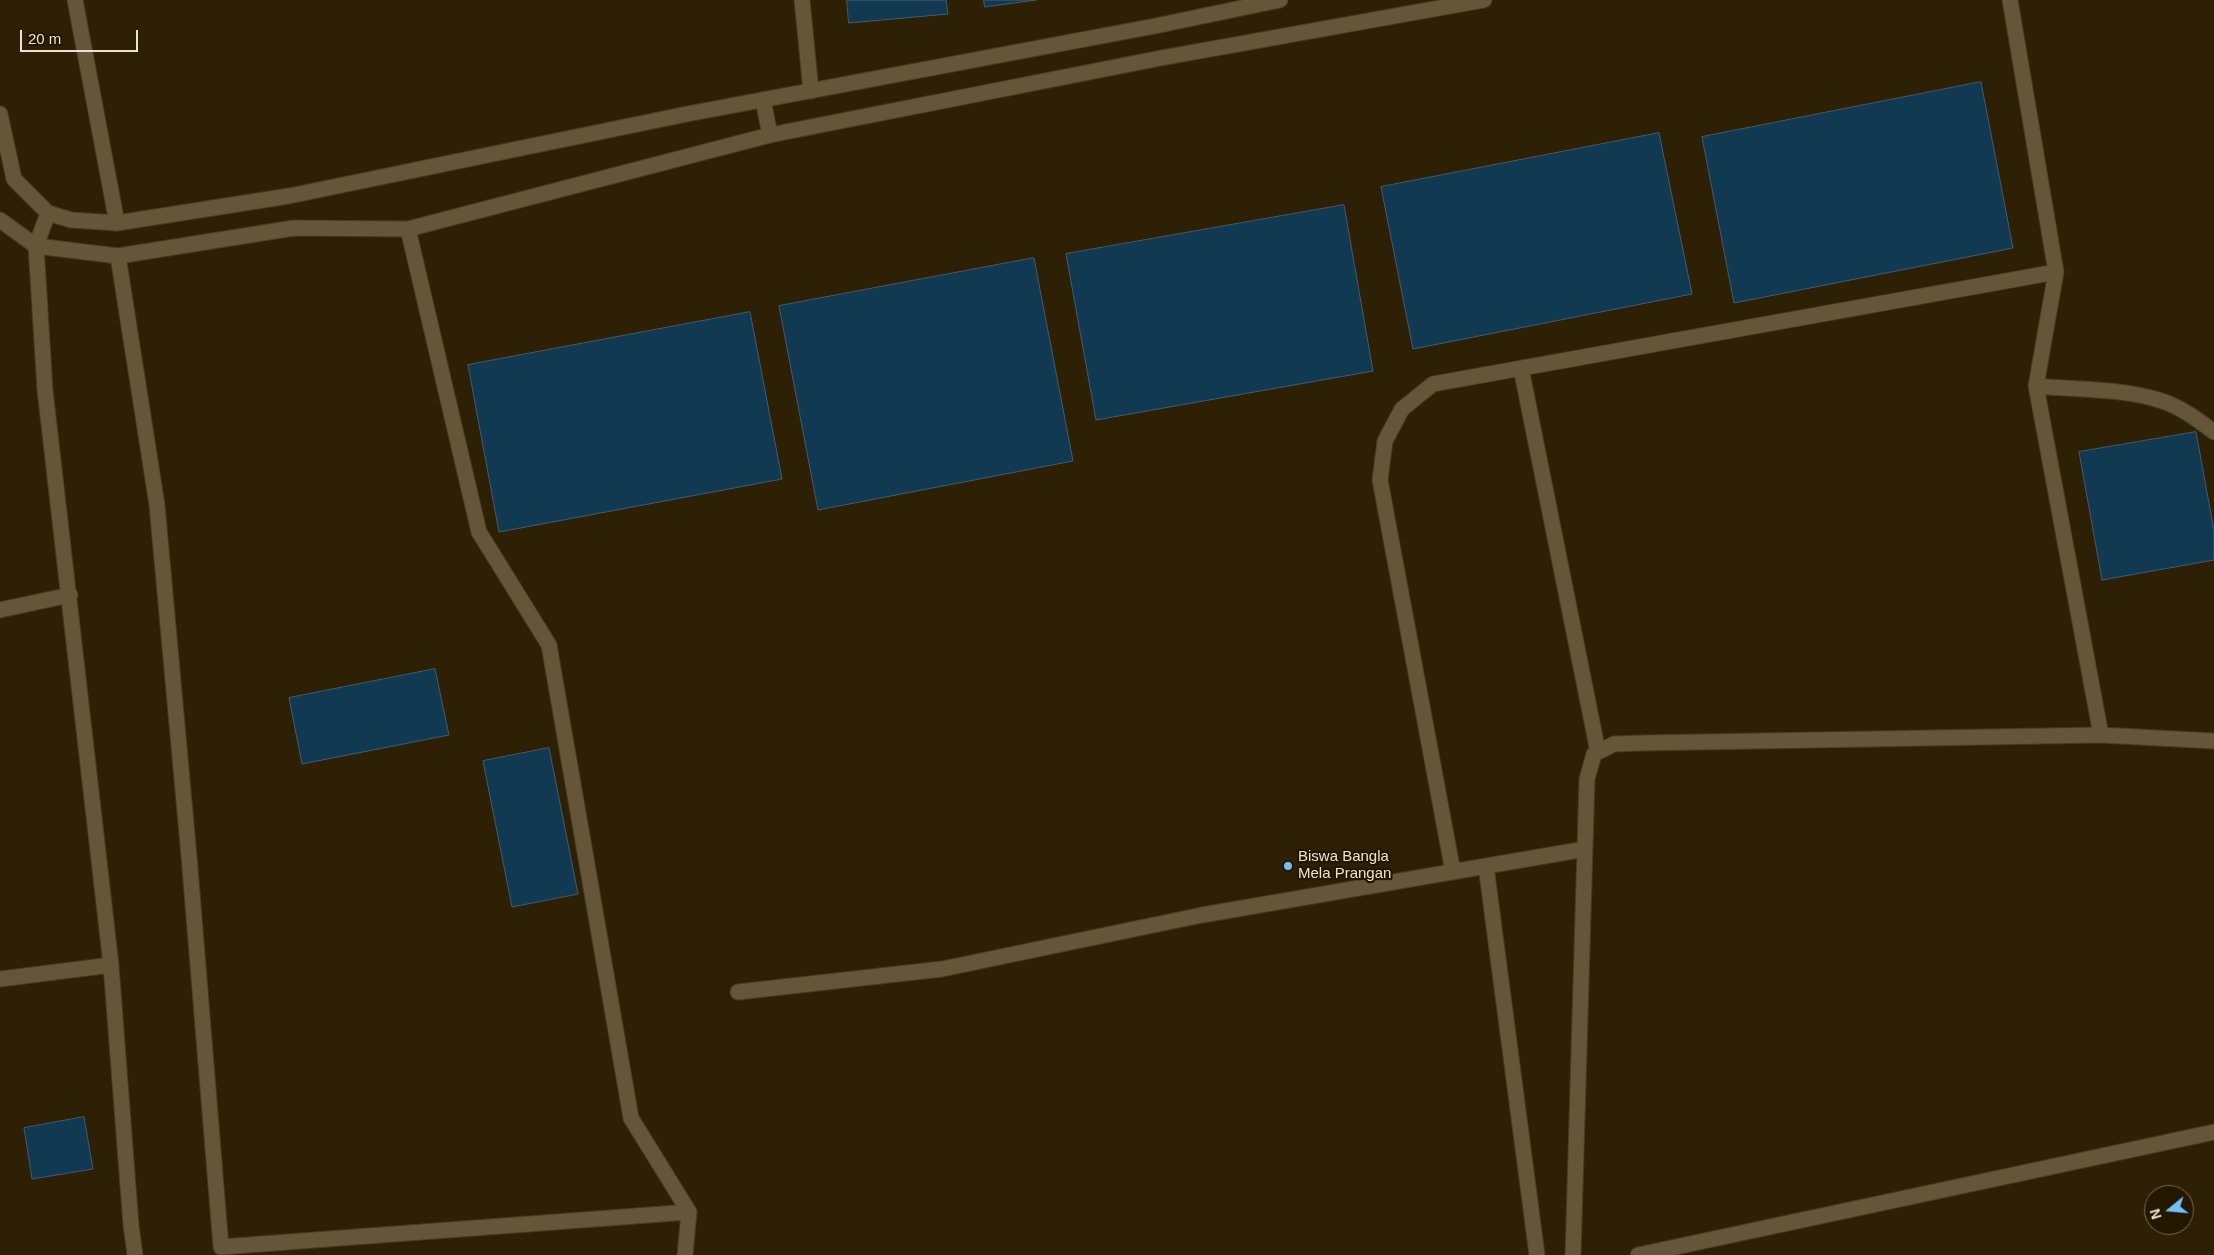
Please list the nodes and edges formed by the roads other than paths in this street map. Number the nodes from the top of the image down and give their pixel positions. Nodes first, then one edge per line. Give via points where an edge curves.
1 (75, 0) edge
2 (802, 0) edge
3 (1280, 0) edge
4 (1484, 0) edge
5 (2010, 0) edge
6 (1454, 3) edge
7 (811, 91) junction
8 (763, 100) junction
9 (0, 114) edge
10 (770, 135) junction
11 (48, 213) junction
12 (0, 220) edge
13 (117, 223) junction
14 (408, 229) junction
15 (36, 246) junction
16 (118, 256) junction
17 (2056, 272) junction
18 (1521, 368) junction
19 (2036, 386) junction
20 (2214, 432) edge
21 (70, 595) junction
22 (0, 610) edge
23 (2101, 735) junction
24 (2214, 741) edge
25 (1598, 752) junction
26 (1585, 849) junction
27 (1486, 866) junction
28 (1453, 872) junction
29 (111, 965) junction
30 (0, 979) edge
31 (738, 992) dead end
32 (2214, 1132) edge
33 (689, 1212) junction
34 (135, 1255) edge
35 (685, 1255) edge
36 (1537, 1255) edge
37 (1573, 1255) edge
38 (1638, 1255) edge

1 - 13 street
2 - 7 street
3 - 7 street
4 - 6 street
5 - 17 street
6 - 10 street
7 - 8 street
8 - 10 street
8 - 13 street via 289,196
9 - 11 street via 14,179
10 - 14 street
11 - 13 street via 71,220
11 - 15 street
12 - 15 street
14 - 16 street via 294,228
14 - 33 street via 479,532 549,645 631,1118
15 - 16 street
15 - 21 street via 45,390
16 - 33 street via 157,505 221,1247
17 - 18 street
17 - 19 street
18 - 25 street
18 - 28 street via 1433,384 1402,409 1385,442 1382,461 1380,480
19 - 20 street via 2124,393 2162,401 2190,414
19 - 23 street
21 - 22 street
21 - 29 street
23 - 24 street
23 - 25 street via 1614,744
25 - 26 street via 1594,754 1587,779
26 - 27 street
26 - 37 street
27 - 28 street
27 - 36 street
28 - 31 street via 1202,915 942,970
29 - 30 street
29 - 34 street
32 - 38 street
33 - 35 street

